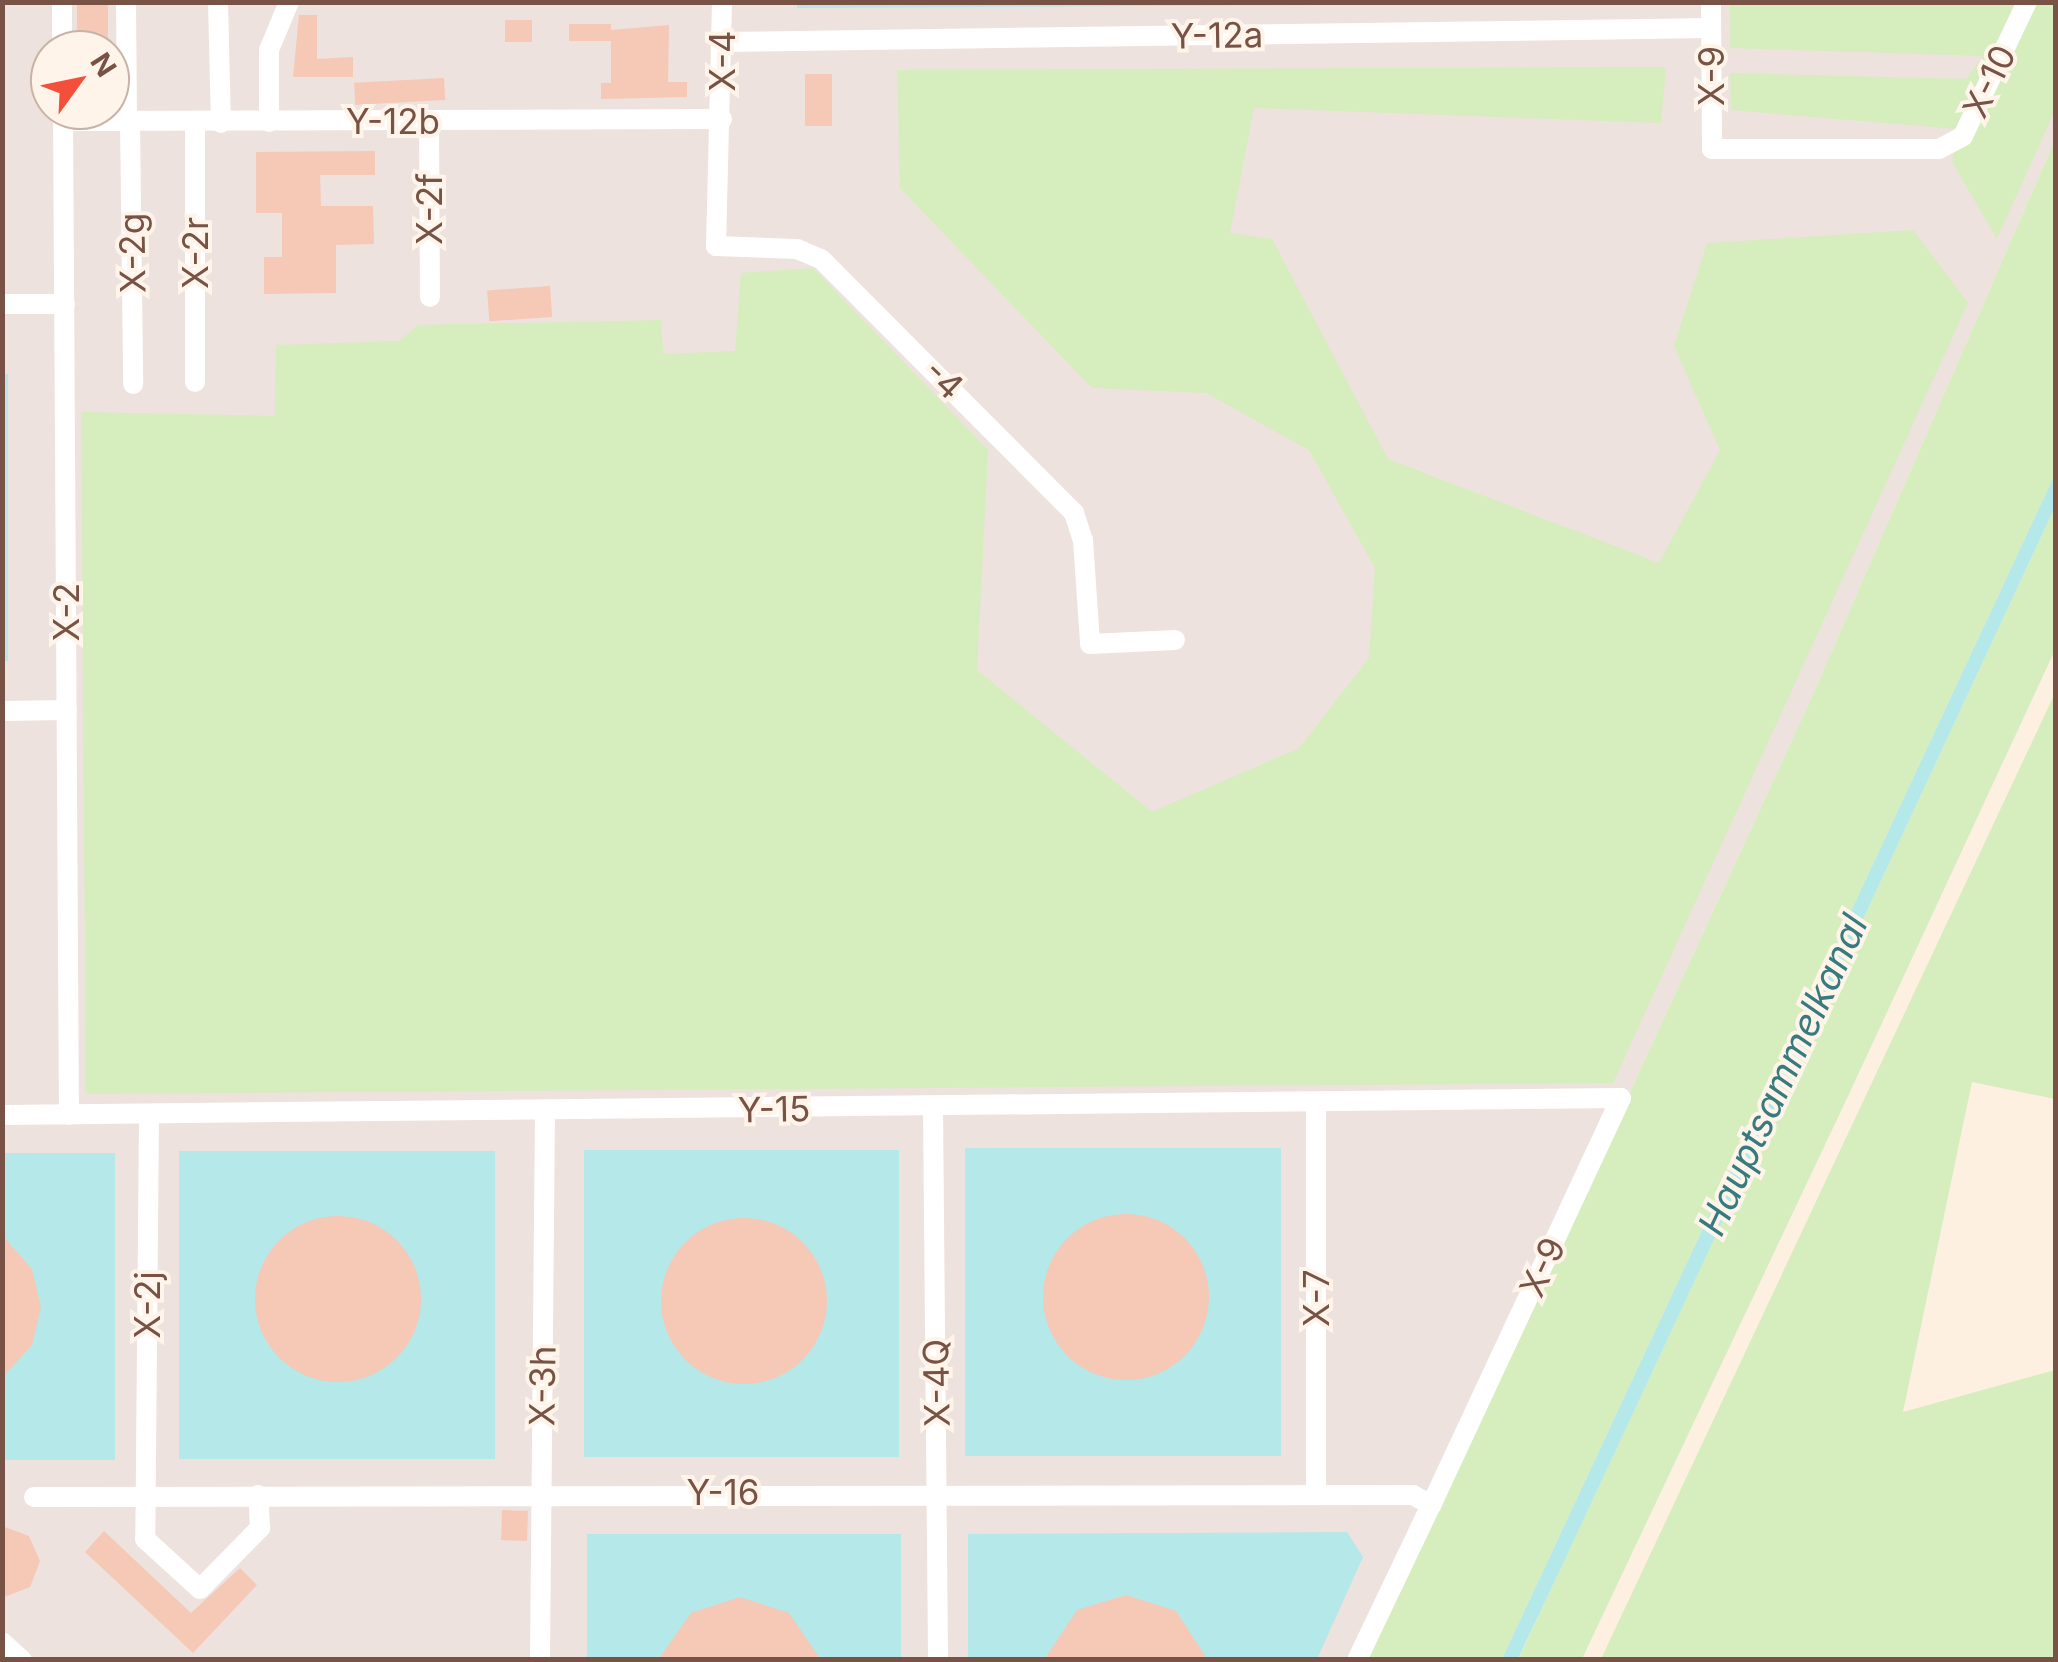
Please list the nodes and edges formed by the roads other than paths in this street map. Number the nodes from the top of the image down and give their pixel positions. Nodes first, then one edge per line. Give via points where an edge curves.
1 (62, 2) edge
2 (126, 2) edge
3 (218, 2) edge
4 (289, 2) edge
5 (722, 2) edge
6 (1711, 2) edge
7 (2026, 2) edge
8 (1711, 28) junction
9 (62, 30) edge
10 (126, 30) edge
11 (723, 42) junction
12 (722, 119) junction
13 (130, 121) edge
14 (428, 121) junction
15 (221, 122) junction
16 (269, 122) junction
17 (195, 123) junction
18 (64, 130) edge
19 (128, 130) edge
20 (1712, 150) joint
21 (430, 297) dead end
22 (2, 304) edge
23 (65, 304) junction
24 (195, 382) dead end
25 (134, 384) dead end
26 (1175, 640) dead end
27 (2, 710) edge
28 (67, 710) junction
29 (1316, 1102) junction
30 (1546, 1102) joint
31 (933, 1107) junction
32 (545, 1112) junction
33 (149, 1114) junction
34 (69, 1115) junction
35 (2, 1116) edge
36 (937, 1491) junction
37 (258, 1494) junction
38 (540, 1494) junction
39 (1316, 1494) junction
40 (146, 1495) junction
41 (34, 1497) dead end
42 (1422, 1500) junction
43 (2, 1642) edge
44 (22, 1660) edge
45 (540, 1660) edge
46 (938, 1660) edge
47 (1357, 1660) edge

1 - 9 street
2 - 10 street, X-2g
3 - 15 street
4 - 16 street via 268,50
5 - 11 street, X-4
6 - 8 street, X-9
7 - 20 street, X-10 via 1963,136 1939,150
8 - 11 street, Y-12a
8 - 20 street, X-9
11 - 12 street, X-4
12 - 14 street, Y-12b
12 - 26 street, -4 via 716,246 797,250 821,258 1074,512 1084,540 1090,644
13 - 17 street, Y-12b
14 - 16 street, Y-12b
14 - 21 street, X-2f
15 - 16 street, Y-12b
15 - 17 street, Y-12b
17 - 24 street, X-2r
18 - 23 street, X-2
19 - 25 street, X-2g
22 - 23 street
23 - 28 street, X-2
27 - 28 street
28 - 34 street, X-2
29 - 30 street, Y-15
29 - 31 street, Y-15
29 - 39 street, X-7
30 - 42 street, X-9 via 1621,1098
31 - 32 street, Y-15
31 - 36 street, X-4Q
32 - 33 street, Y-15
32 - 38 street, X-3h
33 - 34 street, Y-15
33 - 40 street, X-2j
34 - 35 street, Y-15
36 - 38 street, Y-16
36 - 39 street, Y-16
36 - 46 street, X-4Q
37 - 38 street, Y-16
37 - 40 street, Y-16
37 - 40 street, X-2j via 260,1528 200,1589 146,1539
38 - 45 street, X-3h
39 - 42 street, Y-16
40 - 41 street, Y-16
42 - 47 street, X-9
43 - 44 street

